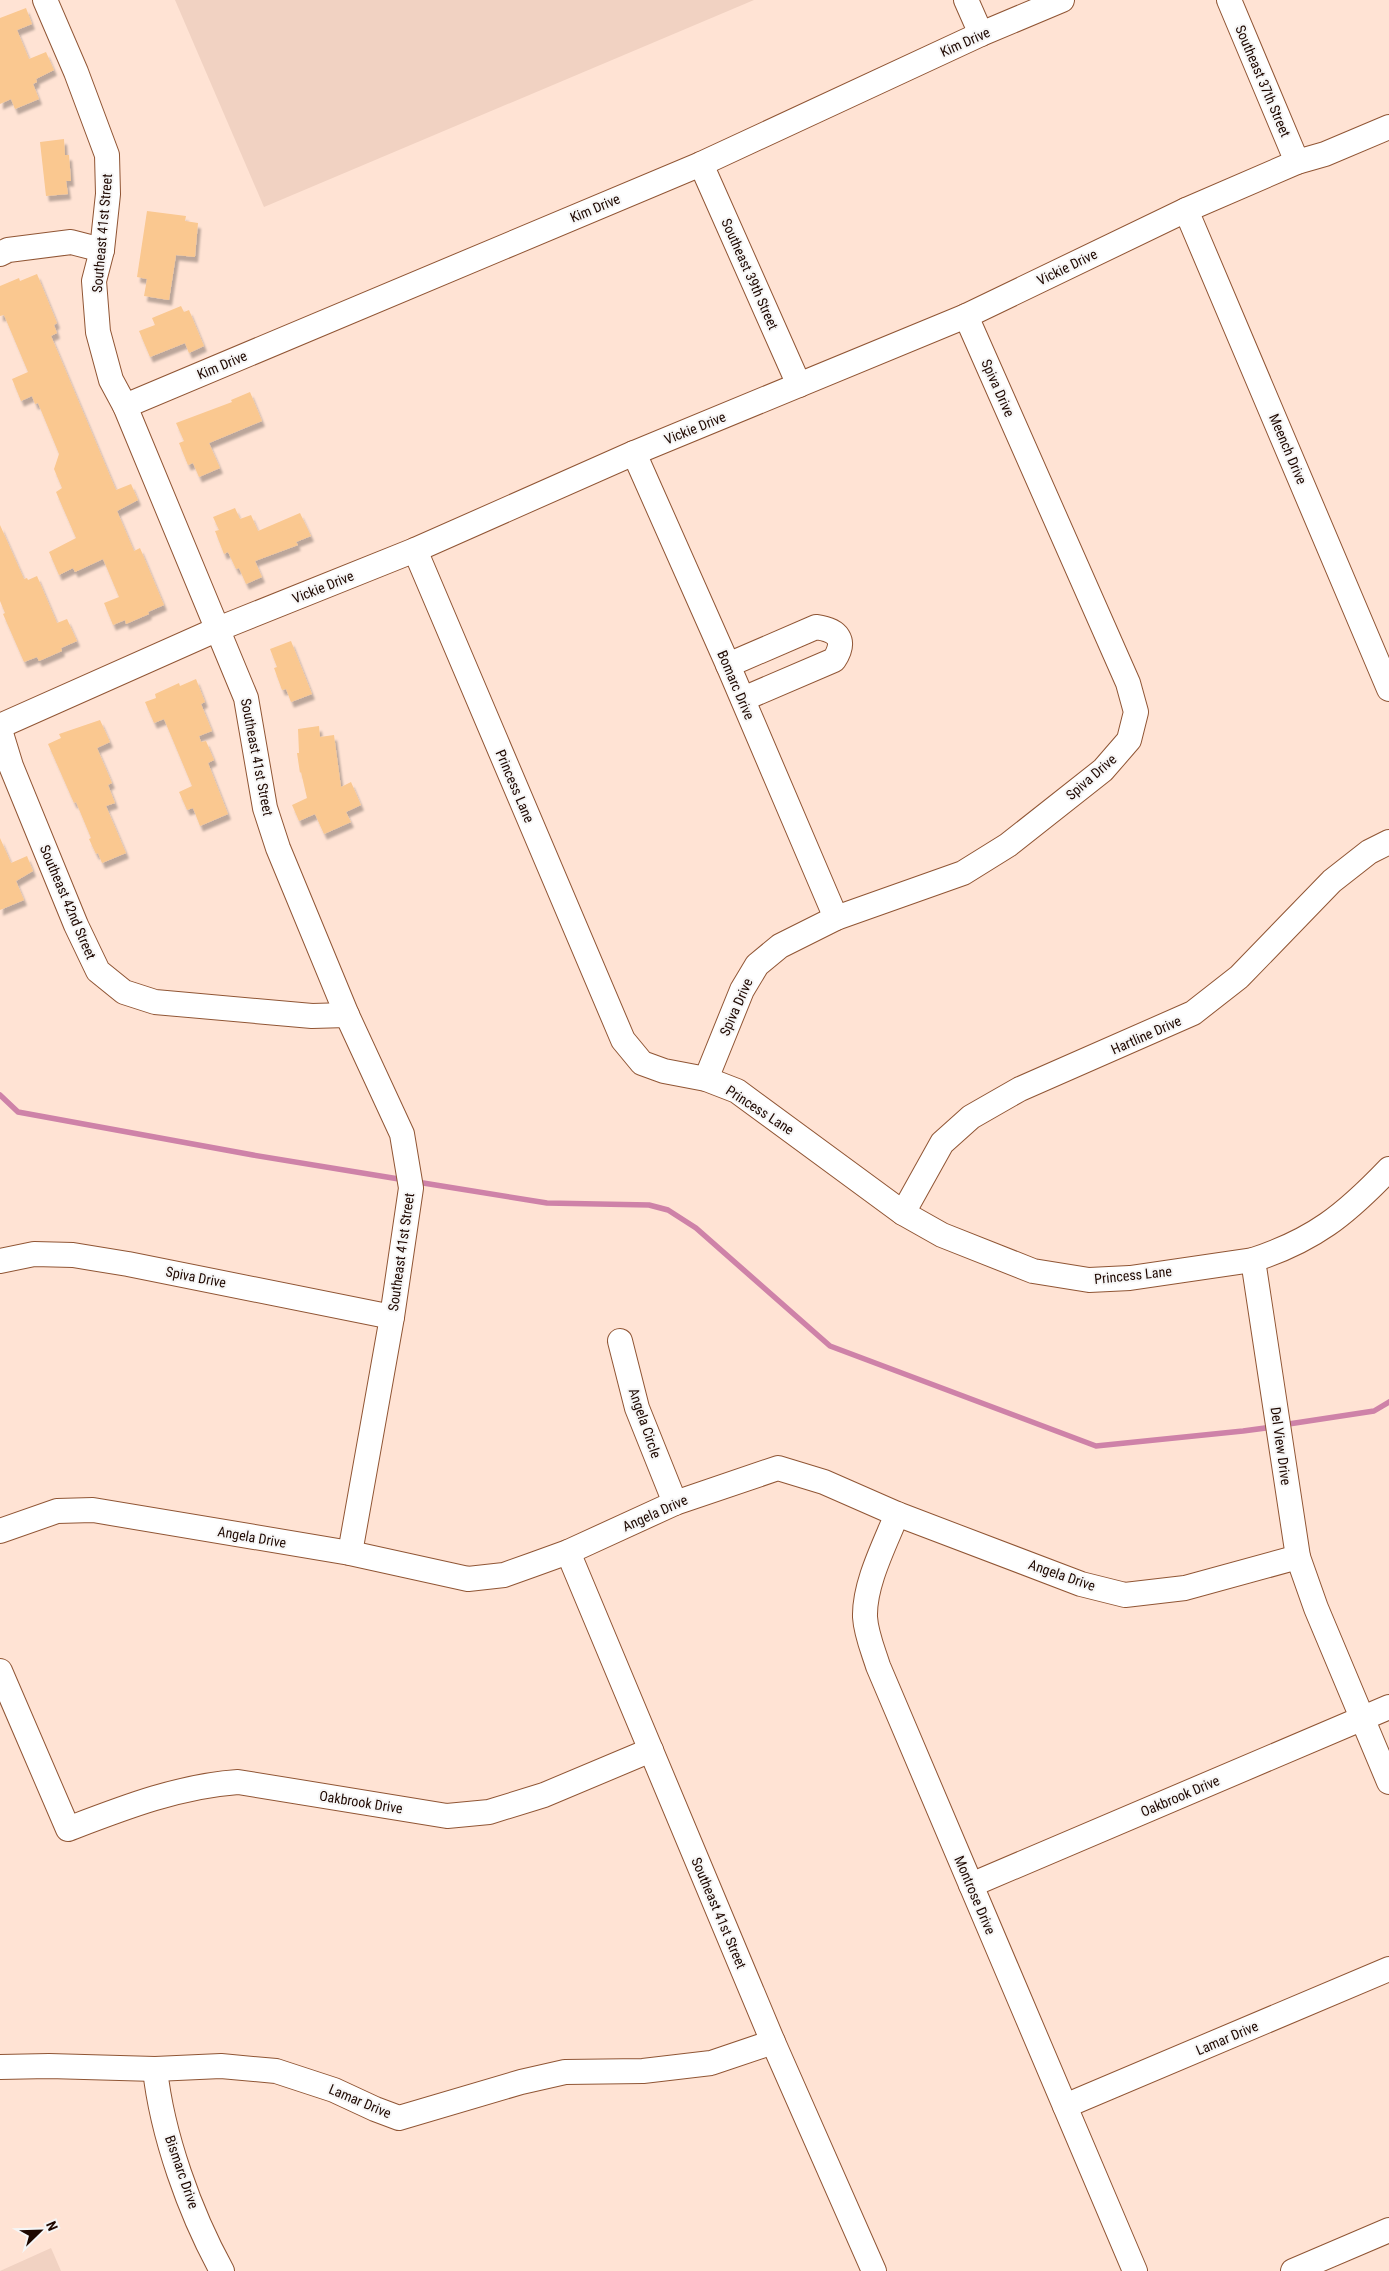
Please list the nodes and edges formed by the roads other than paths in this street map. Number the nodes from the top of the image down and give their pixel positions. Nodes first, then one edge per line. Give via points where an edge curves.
1 (45, 0) edge
2 (966, 0) edge
3 (1062, 0) edge
4 (1229, 0) edge
5 (981, 34) junction
6 (1389, 126) edge
7 (1297, 162) junction
8 (701, 164) junction
9 (1186, 210) junction
10 (102, 250) junction
11 (0, 254) edge
12 (966, 316) junction
13 (799, 385) junction
14 (125, 406) junction
15 (634, 453) junction
16 (415, 550) junction
17 (218, 629) junction
18 (728, 665) junction
19 (1389, 689) edge
20 (742, 699) junction
21 (0, 726) edge
22 (0, 730) edge
23 (1389, 842) edge
24 (836, 918) junction
25 (347, 1015) junction
26 (706, 1079) junction
27 (1389, 1169) edge
28 (903, 1213) junction
29 (1253, 1260) junction
30 (0, 1261) edge
31 (392, 1317) junction
32 (620, 1341) dead end
33 (675, 1503) junction
34 (897, 1514) junction
35 (0, 1531) edge
36 (568, 1552) junction
37 (350, 1553) junction
38 (1298, 1557) junction
39 (0, 1671) edge
40 (1389, 1707) edge
41 (1362, 1719) junction
42 (651, 1750) junction
43 (1389, 1782) edge
44 (971, 1885) junction
45 (1389, 1968) edge
46 (773, 2042) junction
47 (0, 2067) edge
48 (155, 2069) junction
49 (1065, 2106) junction
50 (1389, 2230) edge
51 (222, 2271) edge
52 (874, 2271) edge
53 (1136, 2271) edge
54 (1293, 2271) edge

1 - 10 street, Southeast 41st Street via 80,80 107,155 108,194
2 - 5 street
3 - 5 street, Kim Drive
4 - 7 street, Southeast 37th Street
5 - 8 street, Kim Drive
6 - 7 street, Vickie Drive via 1325,154
7 - 9 street, Vickie Drive
8 - 13 street, Southeast 39th Street
8 - 14 street, Kim Drive
9 - 12 street, Vickie Drive
9 - 19 street, Meench Drive
10 - 11 street via 71,242 8,250
10 - 14 street, Southeast 41st Street via 94,281 98,332 111,380
12 - 13 street, Vickie Drive
12 - 24 street, Spiva Drive via 1128,683 1136,712 1129,740 1103,770 1008,845 963,873
13 - 15 street, Vickie Drive
14 - 17 street, Southeast 41st Street
15 - 16 street, Vickie Drive
15 - 18 street, Bomarc Drive
16 - 17 street, Vickie Drive
16 - 26 street, Princess Lane via 623,1040 642,1062 664,1071
17 - 21 street, Vickie Drive
17 - 25 street, Southeast 41st Street via 246,698 265,808 278,848
18 - 20 street, Bomarc Drive
18 - 20 street via 816,627 836,633 841,644 834,660
20 - 24 street, Bomarc Drive
22 - 25 street, Southeast 42nd Street via 11,766 98,971 124,992 155,1002 312,1016
23 - 28 street, Hartline Drive via 1369,852 1332,881 1239,978 1194,1013 1020,1089 971,1117 942,1143
24 - 26 street, Spiva Drive via 780,946 757,965 742,990
25 - 31 street, Southeast 41st Street via 402,1134 411,1188
26 - 28 street, Princess Lane via 737,1091 762,1108
27 - 29 street via 1322,1230 1283,1250
28 - 29 street, Princess Lane via 942,1235 1034,1271 1089,1280 1130,1278
29 - 38 street, Del View Drive
30 - 31 street, Spiva Drive via 34,1254 73,1255
31 - 37 street, Southeast 41st Street
32 - 33 street, Angela Circle via 637,1408
33 - 34 street, Angela Drive via 778,1468 824,1482
33 - 36 street, Angela Drive
34 - 38 street, Angela Drive via 1081,1584 1125,1595 1185,1588
34 - 44 street, Montrose Drive via 876,1563 865,1616 868,1637
35 - 37 street, Angela Drive via 57,1511 93,1510
36 - 37 street, Angela Drive via 504,1575 468,1579
36 - 42 street, Southeast 41st Street
38 - 41 street, Del View Drive
39 - 42 street, Oakbrook Drive via 68,1829 129,1806 207,1784 238,1782 447,1816 489,1812 544,1795
40 - 41 street, Oakbrook Drive
41 - 43 street, Del View Drive
41 - 44 street, Oakbrook Drive
42 - 46 street, Southeast 41st Street
44 - 49 street, Montrose Drive
45 - 49 street, Lamar Drive
46 - 48 street, Lamar Drive via 711,2063 643,2071 565,2072 399,2118 334,2090 276,2071 221,2066
46 - 52 street, Southeast 41st Street
47 - 48 street, Lamar Drive
48 - 51 street, Bismarc Drive via 158,2097 173,2153 207,2243
49 - 53 street, Montrose Drive
50 - 54 street

